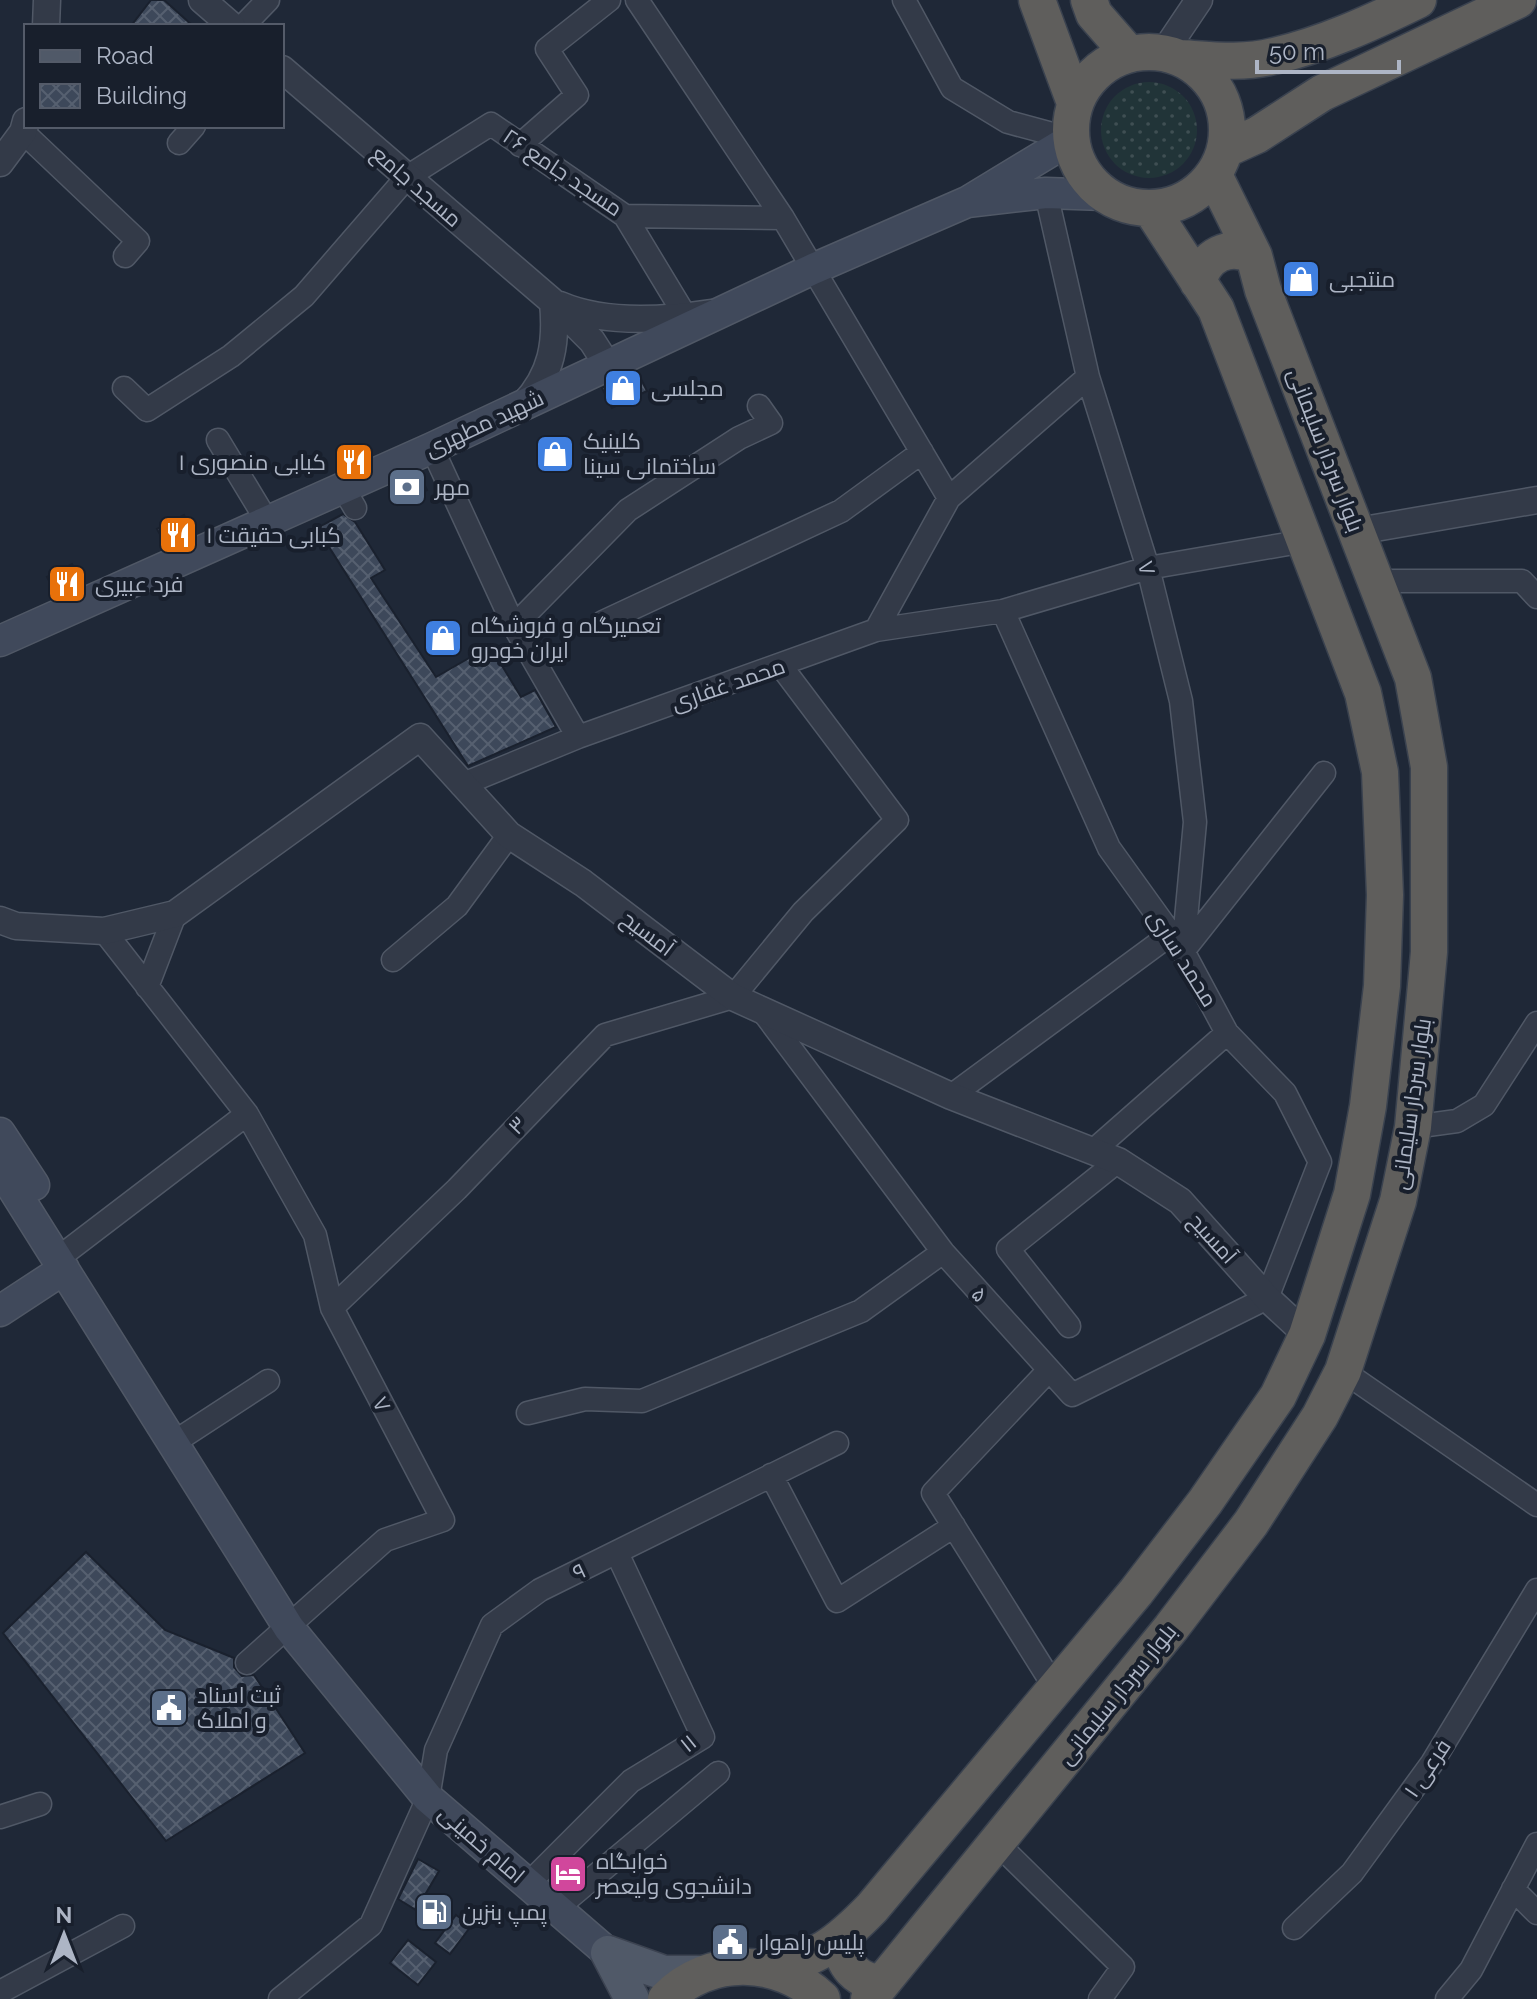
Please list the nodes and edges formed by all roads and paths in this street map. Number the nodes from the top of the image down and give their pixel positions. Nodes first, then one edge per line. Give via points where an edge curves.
1 (47, 0) edge
2 (202, 0) edge
3 (268, 0) edge
4 (609, 0) edge
5 (637, 0) edge
6 (904, 0) edge
7 (1037, 0) edge
8 (1089, 0) edge
9 (1199, 0) edge
10 (1418, 0) edge
11 (1518, 0) edge
12 (46, 24) edge
13 (230, 24) edge
14 (245, 24) edge
15 (1293, 50) junction
16 (1158, 55) junction
17 (284, 71) edge
18 (1313, 98) junction
19 (1075, 103) junction
20 (24, 126) edge
21 (26, 128) edge
22 (1071, 139) junction
23 (520, 145) junction
24 (1220, 162) junction
25 (0, 163) edge
26 (407, 177) junction
27 (1046, 193) junction
28 (1105, 195) junction
29 (967, 202) junction
30 (1151, 209) junction
31 (625, 216) junction
32 (783, 218) junction
33 (125, 256) dead end
34 (1254, 256) junction
35 (813, 269) junction
36 (1198, 282) junction
37 (553, 302) junction
38 (724, 311) junction
39 (686, 317) junction
40 (611, 369) junction
41 (1088, 377) junction
42 (124, 388) dead end
43 (524, 404) junction
44 (759, 406) dead end
45 (218, 440) dead end
46 (432, 448) junction
47 (922, 452) junction
48 (949, 498) junction
49 (1537, 500) edge
50 (267, 521) junction
51 (1358, 531) junction
52 (1305, 541) junction
53 (1148, 568) junction
54 (1377, 581) junction
55 (1537, 597) edge
56 (1003, 611) junction
57 (603, 622) dead end
58 (514, 626) junction
59 (876, 630) junction
60 (0, 641) edge
61 (781, 666) junction
62 (578, 737) junction
63 (1324, 773) dead end
64 (461, 785) junction
65 (509, 835) junction
66 (175, 914) junction
67 (0, 920) edge
68 (104, 931) junction
69 (1177, 942) junction
70 (393, 960) dead end
71 (147, 987) junction
72 (733, 997) junction
73 (764, 1013) junction
74 (1537, 1023) edge
75 (1227, 1033) junction
76 (951, 1096) junction
77 (247, 1114) junction
78 (1413, 1127) junction
79 (0, 1133) edge
80 (1094, 1150) junction
81 (1118, 1161) junction
82 (0, 1168) edge
83 (943, 1252) junction
84 (57, 1258) junction
85 (1267, 1298) junction
86 (332, 1308) junction
87 (0, 1311) edge
88 (1069, 1326) dead end
89 (1307, 1335) junction
90 (1049, 1370) junction
91 (1343, 1371) junction
92 (268, 1381) dead end
93 (528, 1413) dead end
94 (173, 1443) junction
95 (837, 1443) dead end
96 (771, 1475) junction
97 (1537, 1505) edge
98 (954, 1526) junction
99 (617, 1553) junction
100 (1537, 1590) edge
101 (289, 1628) junction
102 (247, 1663) dead end
103 (1055, 1688) junction
104 (718, 1773) dead end
105 (428, 1798) junction
106 (40, 1804) dead end
107 (0, 1817) edge
108 (996, 1842) junction
109 (1537, 1844) edge
110 (528, 1884) junction
111 (1513, 1889) junction
112 (557, 1908) junction
113 (1537, 1913) edge
114 (123, 1926) dead end
115 (1294, 1928) dead end
116 (841, 1940) junction
117 (608, 1953) junction
118 (766, 1968) junction
119 (705, 1973) junction
120 (875, 1991) edge
121 (0, 1992) edge
122 (280, 1999) edge
123 (632, 1999) edge
124 (666, 1999) edge
125 (822, 1999) edge
126 (1100, 1999) edge
127 (1447, 1999) edge

1 - 12 street
2 - 13 street
3 - 14 street
4 - 23 street via 547,49 577,95
5 - 32 street
6 - 22 street via 952,88 1008,122
7 - 19 highway
8 - 16 highway via 1094,14
9 - 16 street
10 - 15 highway
11 - 18 highway
15 - 16 highway via 1229,61
15 - 18 highway via 1280,69 1283,85 1300,98
16 - 19 highway via 1096,72
16 - 24 highway via 1200,70 1216,87 1225,108
17 - 26 street, مسجد جامع
18 - 24 highway
19 - 22 highway
20 - 25 street
21 - 33 street via 138,241
22 - 28 highway via 1087,178
22 - 29 main road
23 - 26 street, ۲۶ مسجد جامع via 491,124
23 - 31 street, ۲۶ مسجد جامع
24 - 30 highway via 1197,193
24 - 34 highway, بلوار سردار سلیمانی
26 - 37 street, مسجد جامع
26 - 42 street via 304,296 231,356 147,410
27 - 28 main road
27 - 29 main road
27 - 41 street, ۷
28 - 30 highway
29 - 35 main road, شهید مطهری
30 - 36 highway, بلوار سردار سلیمانی
31 - 32 street, ۲۶ مسجد جامع
31 - 39 street
32 - 35 street
34 - 36 highway via 1236,250 1218,253 1204,265
34 - 51 highway, بلوار سردار سلیمانی
35 - 38 main road, شهید مطهری
35 - 47 street
36 - 52 highway, بلوار سردار سلیمانی via 1216,309
37 - 39 street via 581,314
37 - 40 street, مسجد جامع
37 - 43 street via 556,335 550,364
38 - 39 street
38 - 40 main road, شهید مطهری
40 - 43 main road, شهید مطهری
41 - 48 street
41 - 53 street, ۷
43 - 46 main road, شهید مطهری
44 - 58 street via 771,423 628,510
45 - 50 street
46 - 50 main road, شهید مطهری via 349,498
46 - 58 street
47 - 48 street
47 - 57 street via 841,511
48 - 59 street
49 - 51 street
50 - 60 main road, شهید مطهری
51 - 54 highway, بلوار سردار سلیمانی
52 - 53 street, محمد غفاری via 1218,546
52 - 89 highway, بلوار سردار سلیمانی via 1363,693 1380,772 1385,895 1382,986 1368,1106 1352,1194
53 - 56 street, محمد غفاری
53 - 69 street, ۷ via 1181,701 1195,822
54 - 55 street via 1522,581
54 - 78 highway, بلوار سردار سلیمانی via 1413,678 1429,767 1431,920
56 - 59 street, محمد غفاری
56 - 69 street, محمد ساری via 1109,848
58 - 62 street
59 - 61 street, محمد غفاری
61 - 62 street, محمد غفاری
61 - 72 street via 897,820 803,912
62 - 64 street, محمد غفاری
63 - 69 street
64 - 65 street, آمسیح
64 - 66 street, آمسیح via 420,737
65 - 70 street via 457,906
65 - 72 street, آمسیح via 583,883
66 - 68 street, آمسیح
66 - 71 street
67 - 68 street, آمسیح via 16,926
68 - 71 street, ۷
69 - 75 street, محمد ساری
69 - 76 street
71 - 77 street, ۷
72 - 73 street, آمسیح
72 - 86 street, ۳ via 605,1035 457,1189
73 - 76 street, آمسیح
73 - 83 street, ۵
74 - 78 street via 1484,1105 1457,1121
75 - 80 street
75 - 85 street, محمد ساری via 1285,1093 1320,1162
76 - 80 street, آمسیح
77 - 84 street
77 - 86 street, ۷ via 315,1235
78 - 91 highway, بلوار سردار سلیمانی via 1398,1201
79 - 84 main road via 40,1195
80 - 81 street, آمسیح
81 - 85 street, آمسیح via 1180,1201
81 - 88 street via 1008,1249
82 - 84 main road, امام خمینی
83 - 90 street, ۵
83 - 93 street via 861,1311 642,1401 585,1399
84 - 87 main road
84 - 94 main road, امام خمینی
85 - 89 street, آمسیح
85 - 90 street, ۵ via 1072,1395
86 - 101 street, ۷ via 443,1520 385,1540
89 - 103 highway, بلوار سردار سلیمانی via 1278,1396 1205,1502
90 - 98 street via 933,1493
91 - 97 street
91 - 108 highway, بلوار سردار سلیمانی via 1251,1523
92 - 94 street
94 - 101 main road, امام خمینی
95 - 96 street, ۹
96 - 98 street via 837,1601
96 - 99 street, ۹
98 - 103 street
99 - 105 street, ۹ via 540,1590 492,1625 436,1750
99 - 110 street, ۱۱ via 703,1737 631,1781
100 - 115 street, فرعی ۱ via 1432,1763 1352,1873
101 - 102 street
101 - 105 main road, امام خمینی
103 - 116 highway, بلوار سردار سلیمانی
104 - 112 street
105 - 110 main road, امام خمینی
105 - 122 street, ۹ via 371,1925
106 - 107 street
108 - 120 highway, بلوار سردار سلیمانی
108 - 126 street via 1123,1967
109 - 111 street
110 - 112 main road, امام خمینی
111 - 113 street
111 - 127 street via 1471,1970
112 - 117 main road, امام خمینی
114 - 121 street
116 - 118 highway, بلوار سردار سلیمانی via 810,1959
116 - 120 highway via 850,1969
117 - 119 main road via 645,1969
117 - 123 main road
118 - 119 highway via 735,1966
118 - 125 highway via 795,1978
119 - 124 highway

